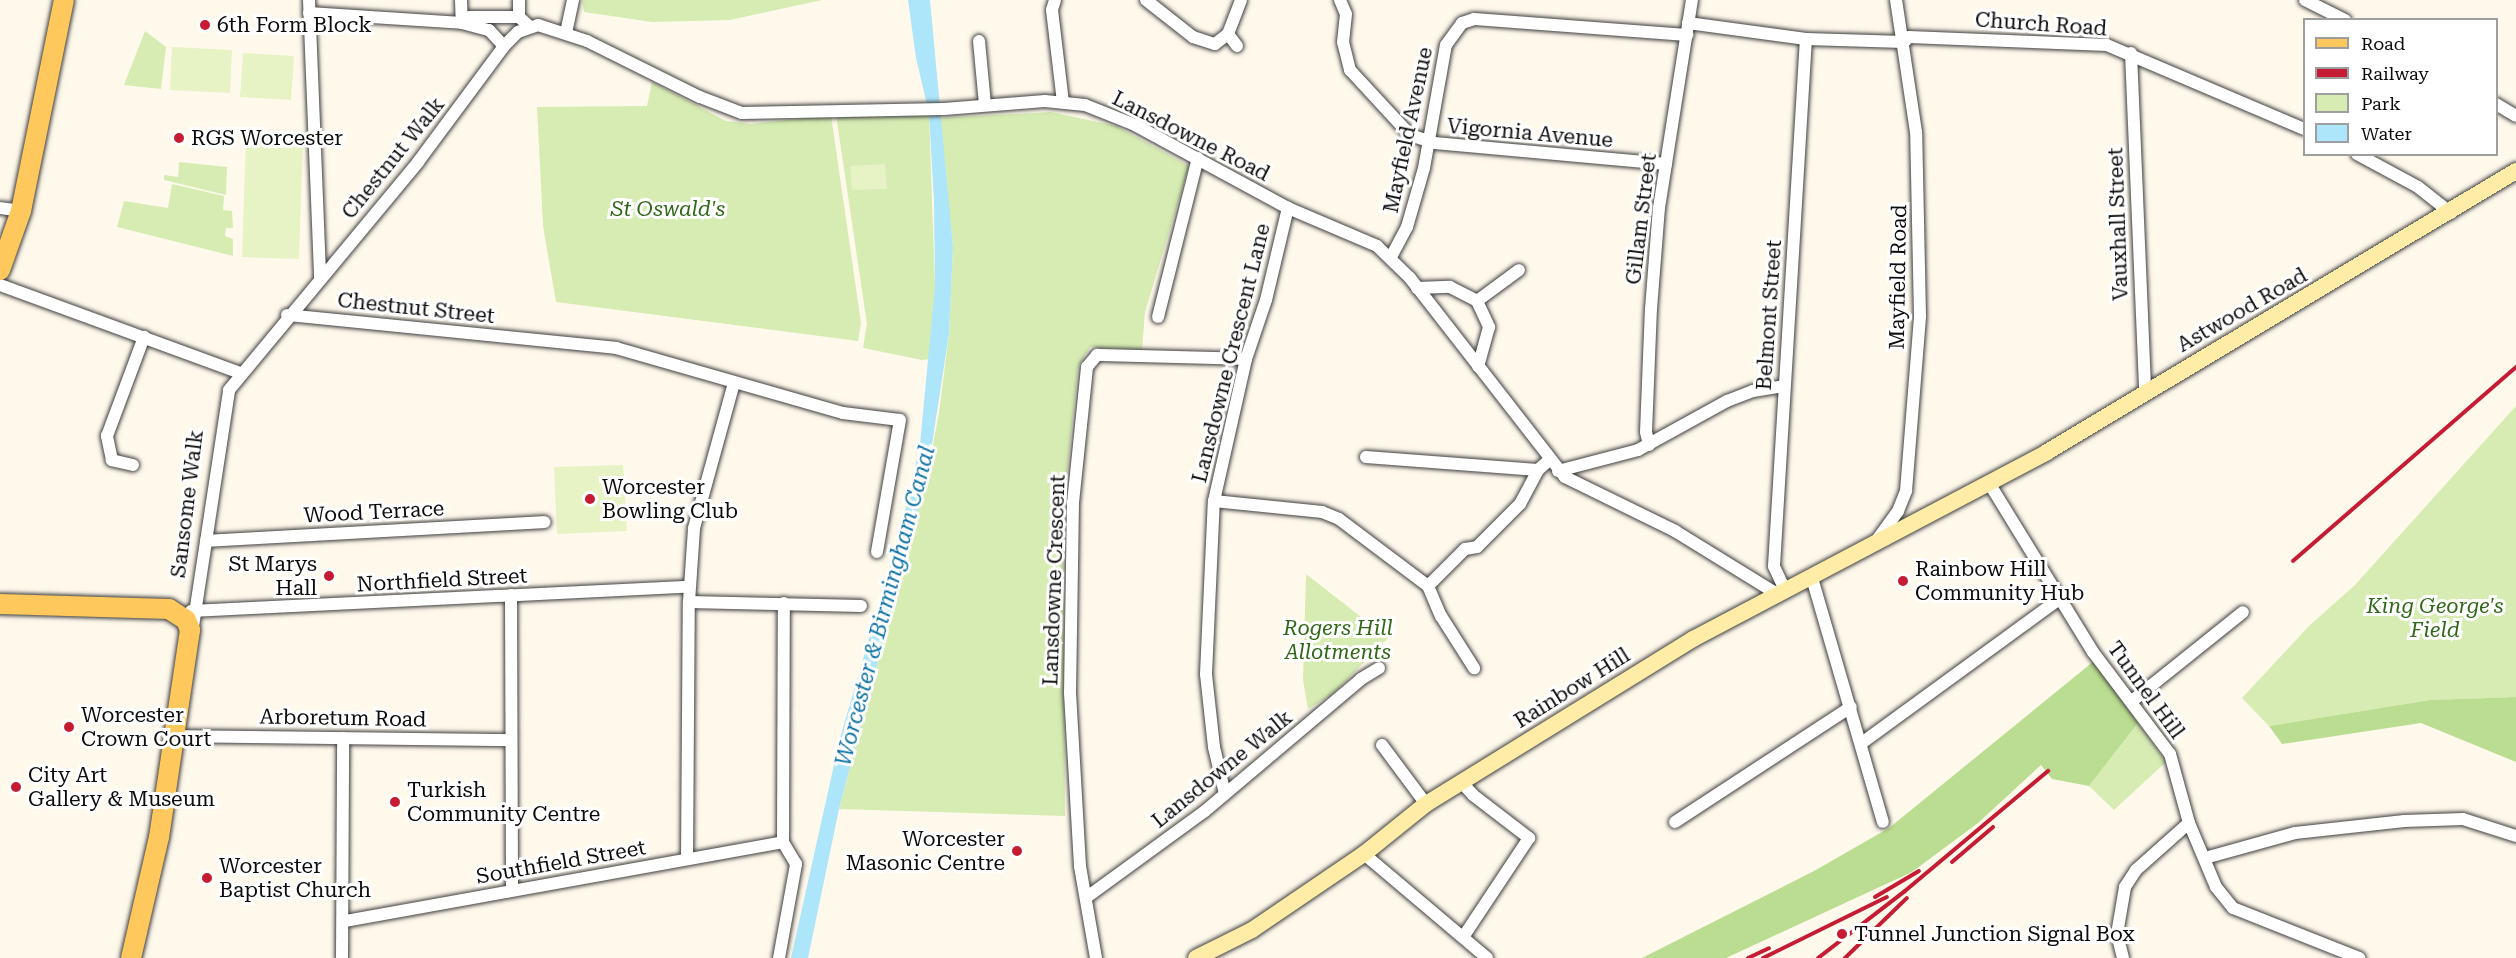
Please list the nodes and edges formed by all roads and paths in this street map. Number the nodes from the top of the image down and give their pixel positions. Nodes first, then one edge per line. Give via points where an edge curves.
1 (64, 0) edge
2 (461, 0) edge
3 (519, 0) edge
4 (573, 0) edge
5 (1056, 0) edge
6 (1146, 0) edge
7 (1241, 0) edge
8 (1340, 0) edge
9 (1692, 0) edge
10 (1896, 0) edge
11 (2305, 0) edge
12 (309, 6) edge
13 (519, 17) junction
14 (2341, 18) edge
15 (462, 23) junction
16 (529, 26) junction
17 (1688, 29) junction
18 (566, 33) junction
19 (1228, 34) junction
20 (1806, 39) junction
21 (979, 40) dead end
22 (1904, 42) junction
23 (504, 46) junction
24 (1237, 46) dead end
25 (2131, 52) junction
26 (1063, 102) junction
27 (985, 105) junction
28 (2498, 105) edge
29 (2516, 116) edge
30 (2303, 129) edge
31 (1428, 142) junction
32 (2361, 156) edge
33 (1198, 158) junction
34 (1666, 164) junction
35 (2516, 171) edge
36 (0, 208) edge
37 (1288, 208) junction
38 (21, 211) junction
39 (2451, 213) junction
40 (320, 239) junction
41 (340, 254) junction
42 (1391, 257) junction
43 (0, 270) edge
44 (1519, 270) dead end
45 (320, 278) junction
46 (0, 285) edge
47 (1417, 288) junction
48 (1477, 301) junction
49 (287, 315) junction
50 (1158, 317) dead end
51 (144, 337) junction
52 (1246, 359) junction
53 (1478, 367) junction
54 (240, 373) junction
55 (734, 383) junction
56 (1784, 386) junction
57 (2145, 393) junction
58 (1649, 445) junction
59 (1366, 457) dead end
60 (1549, 460) junction
61 (133, 465) dead end
62 (1538, 470) junction
63 (1558, 471) junction
64 (1989, 483) junction
65 (1214, 501) junction
66 (544, 522) dead end
67 (206, 540) junction
68 (1873, 546) junction
69 (877, 552) dead end
70 (1812, 578) junction
71 (1428, 586) junction
72 (689, 587) junction
73 (1781, 592) junction
74 (511, 596) junction
75 (2059, 599) junction
76 (689, 602) junction
77 (784, 603) junction
78 (0, 604) edge
79 (861, 606) dead end
80 (169, 609) junction
81 (197, 611) junction
82 (2243, 612) dead end
83 (190, 642) junction
84 (1379, 668) dead end
85 (1474, 668) dead end
86 (2132, 701) junction
87 (1851, 707) junction
88 (174, 736) junction
89 (344, 738) junction
90 (511, 740) junction
91 (1863, 742) junction
92 (1382, 745) dead end
93 (1462, 783) junction
94 (1225, 795) junction
95 (1426, 804) junction
96 (1675, 822) dead end
97 (1883, 822) dead end
98 (2189, 824) junction
99 (2516, 836) edge
100 (783, 842) junction
101 (1364, 854) junction
102 (2205, 858) junction
103 (687, 859) junction
104 (512, 889) junction
105 (1087, 897) junction
106 (345, 921) junction
107 (1464, 936) junction
108 (131, 958) edge
109 (342, 958) edge
110 (779, 958) edge
111 (1096, 958) edge
112 (1196, 958) edge
113 (1487, 958) edge
114 (2124, 958) edge
115 (2359, 958) edge

1 - 38 main road
2 - 15 street
3 - 13 street
4 - 18 street
5 - 26 street via 1052,10
6 - 19 street via 1202,42 1215,44
7 - 19 street
8 - 31 street, Vigornia Avenue via 1346,14 1343,42 1350,70 1410,135
9 - 17 street, Gillam Street
10 - 22 street, Mayfield Road
11 - 14 street
12 - 15 street
12 - 40 street
13 - 15 street via 470,17
13 - 16 street
15 - 23 street via 489,30
16 - 18 street, Lansdowne Road via 548,26
16 - 23 street, Chestnut Walk
17 - 20 street, Mayfield Avenue
17 - 31 street, Mayfield Avenue via 1474,19 1462,23 1446,45
17 - 34 street, Gillam Street
18 - 27 street, Lansdowne Road via 742,113 926,110
19 - 24 street
20 - 22 street, Church Road
20 - 56 street, Belmont Street
21 - 27 street
22 - 25 street, Church Road via 1909,37 2058,41 2107,45
22 - 68 street, Mayfield Road via 1917,132 1920,316 1906,491 1898,511
23 - 41 street, Chestnut Walk via 418,162
25 - 30 street, Church Road
25 - 57 street, Vauxhall Street
26 - 27 street, Lansdowne Road
26 - 33 street, Lansdowne Road via 1103,111
28 - 29 street
31 - 34 street, Vigornia Avenue
31 - 42 street, Mayfield Avenue via 1407,227
32 - 39 street via 2418,187
33 - 37 street, Lansdowne Road
33 - 50 street
34 - 58 street, Gillam Street via 1651,309 1646,432
35 - 39 main road, Astwood Road
36 - 38 street
37 - 42 street, Lansdowne Road via 1377,246
37 - 52 street, Lansdowne Crescent Lane via 1266,300
38 - 43 main road
39 - 57 main road, Astwood Road
40 - 41 street
40 - 45 street
41 - 45 street, Chestnut Walk
42 - 47 street, Lansdowne Road
44 - 48 street
45 - 49 street, Chestnut Walk
46 - 51 street
47 - 48 street via 1450,287
47 - 53 street, Lansdowne Road
48 - 53 street via 1490,327
49 - 54 street
49 - 55 street, Chestnut Street via 615,348
51 - 54 street
51 - 61 street via 107,436 112,460
52 - 65 street, Lansdowne Crescent Lane
52 - 105 street, Lansdowne Crescent via 1097,355 1087,367 1073,503 1070,693 1080,866
53 - 60 street, Lansdowne Road
54 - 67 street, Sansome Walk via 223,409
55 - 69 street, Chestnut Street via 843,413 900,420
55 - 72 street via 694,528
56 - 58 street via 1753,391 1727,401
56 - 73 street, Belmont Street via 1774,566
57 - 64 main road, Astwood Road
58 - 63 street via 1615,458
59 - 62 street
60 - 62 street
60 - 63 street, Lansdowne Road
62 - 71 street via 1520,504 1477,547 1465,549
63 - 73 street, Lansdowne Road via 1578,486 1675,531
64 - 68 main road, Rainbow Hill
64 - 75 street, Tunnel Hill
65 - 71 street via 1322,512 1339,519
65 - 94 street, Lansdowne Crescent Lane via 1206,674 1214,747
66 - 67 street, Wood Terrace
67 - 81 street, Sansome Walk
68 - 70 main road, Rainbow Hill
70 - 73 main road, Rainbow Hill
70 - 87 street
71 - 85 street via 1441,616
72 - 74 street, Northfield Street
72 - 76 street
73 - 93 main road, Rainbow Hill via 1693,639
74 - 81 street, Northfield Street
74 - 90 street
75 - 86 street, Tunnel Hill
75 - 91 street
76 - 77 street
76 - 103 street
77 - 79 street
77 - 100 street
78 - 80 main road
80 - 81 street, Northfield Street
80 - 83 main road via 186,620
81 - 83 street, Sansome Walk
82 - 86 street
83 - 88 main road, Sansome Walk
84 - 94 street, Lansdowne Walk
86 - 98 street, Tunnel Hill via 2170,754
87 - 91 street
87 - 96 street
88 - 89 street, Arboretum Road
88 - 108 main road, Sansome Walk via 159,837
89 - 90 street, Arboretum Road
89 - 106 street
90 - 104 street
91 - 97 street
92 - 95 street
93 - 95 main road, Rainbow Hill
93 - 107 street via 1529,838
94 - 105 street, Lansdowne Walk
95 - 101 main road, Rainbow Hill
98 - 102 street, Tunnel Hill
98 - 114 street via 2136,870 2125,886 2117,934
99 - 102 street via 2463,819 2295,833
100 - 103 street, Southfield Street
100 - 110 street via 796,864
101 - 107 street
101 - 112 main road, Rainbow Hill via 1252,930
102 - 115 street, Tunnel Hill via 2216,887 2232,908
103 - 104 street, Southfield Street
104 - 106 street, Southfield Street
105 - 111 street, Lansdowne Crescent
106 - 109 street
107 - 113 street

